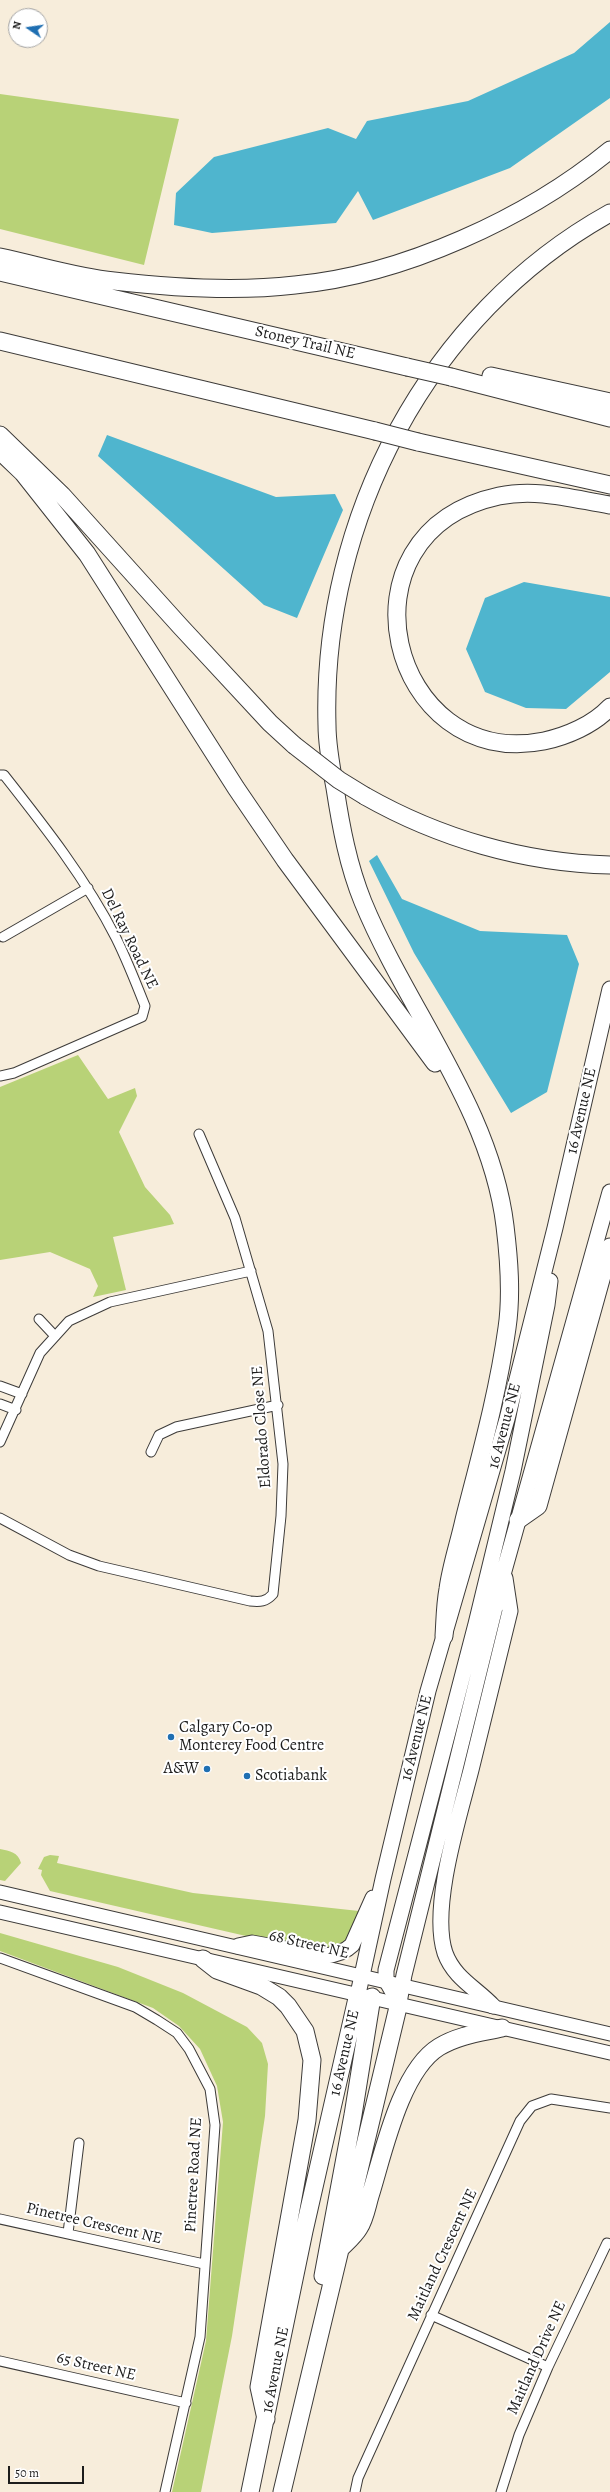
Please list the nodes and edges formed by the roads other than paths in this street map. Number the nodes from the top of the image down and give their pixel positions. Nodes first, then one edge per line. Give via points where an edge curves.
1 (610, 150) edge
2 (610, 213) edge
3 (0, 257) edge
4 (0, 272) edge
5 (0, 341) edge
6 (453, 373) junction
7 (610, 402) edge
8 (610, 418) edge
9 (0, 435) edge
10 (0, 451) edge
11 (610, 485) edge
12 (610, 505) edge
13 (610, 707) edge
14 (0, 775) edge
15 (610, 865) edge
16 (88, 888) junction
17 (3, 937) dead end
18 (610, 989) edge
19 (0, 1076) edge
20 (478, 1132) junction
21 (199, 1134) dead end
22 (610, 1192) edge
23 (555, 1228) junction
24 (610, 1247) edge
25 (251, 1271) junction
26 (39, 1318) dead end
27 (54, 1335) junction
28 (0, 1386) edge
29 (22, 1394) junction
30 (0, 1404) edge
31 (278, 1405) junction
32 (16, 1410) junction
33 (0, 1442) edge
34 (151, 1452) dead end
35 (0, 1518) edge
36 (518, 1520) junction
37 (504, 1571) junction
38 (444, 1636) junction
39 (383, 1879) junction
40 (0, 1892) edge
41 (0, 1912) edge
42 (238, 1946) junction
43 (0, 1958) edge
44 (203, 1959) junction
45 (362, 1976) junction
46 (386, 1980) junction
47 (402, 1984) junction
48 (365, 1996) junction
49 (399, 2003) junction
50 (493, 2006) junction
51 (502, 2028) junction
52 (610, 2034) edge
53 (610, 2053) edge
54 (610, 2108) edge
55 (79, 2143) dead end
56 (0, 2219) edge
57 (68, 2233) junction
58 (610, 2244) edge
59 (340, 2250) junction
60 (204, 2264) junction
61 (325, 2314) junction
62 (431, 2315) junction
63 (0, 2361) edge
64 (548, 2367) junction
65 (186, 2403) junction
66 (266, 2418) junction
67 (165, 2492) edge
68 (250, 2492) edge
69 (282, 2492) edge
70 (355, 2492) edge
71 (501, 2492) edge

1 - 3 highway via 539,200 463,238 413,258 297,285 201,289 113,281
2 - 20 highway via 559,246 524,273 492,302 445,355 414,401 390,444 355,526 340,584 329,664 326,728 350,867 379,936 452,1075
4 - 6 highway, Stoney Trail NE via 375,359 411,363
5 - 11 highway, bridge via 418,442
6 - 7 highway
6 - 8 highway
9 - 15 highway, bridge via 62,495 270,723 339,780 409,818 484,846 529,856
10 - 20 highway via 22,473 87,554 236,788 366,972 446,1078
12 - 13 highway via 544,493 499,496 470,504 439,524 412,555 397,598 396,618 398,643 403,660 419,690 452,723 469,733 515,745 536,743 561,738
14 - 16 street, Del Ray Road NE via 4,775 44,825
16 - 17 street
16 - 19 street, Del Ray Road NE via 116,939 145,1006 142,1017 14,1073
18 - 23 highway, 16 Avenue NE
20 - 38 highway via 493,1172 504,1221 510,1275 508,1325 490,1414 448,1589
21 - 25 street, Eldorado Close NE via 235,1218
22 - 36 highway, 16 Avenue NE
23 - 38 highway, 16 Avenue NE via 507,1419
23 - 46 highway via 547,1304 513,1471 386,1970
24 - 36 highway via 538,1506
25 - 27 street via 110,1302 69,1321
25 - 31 street, Eldorado Close NE via 268,1331
26 - 27 street
27 - 29 street via 40,1353
28 - 29 street
29 - 32 street
30 - 32 street
31 - 34 street via 176,1427 159,1435
31 - 35 street, Eldorado Close NE via 283,1464 281,1516 275,1588 268,1599 250,1601 99,1566 69,1555
32 - 33 street
36 - 37 highway, 16 Avenue NE
37 - 47 highway, 16 Avenue NE
37 - 50 highway via 510,1611 460,1815 444,1886 441,1914 442,1944 449,1962 466,1984
38 - 39 highway, 16 Avenue NE via 428,1691
39 - 42 highway via 356,1938 347,1950 324,1956 252,1943
39 - 45 highway, 16 Avenue NE
40 - 42 main road, 68 Street NE
41 - 44 main road
42 - 45 main road, 68 Street NE
43 - 60 street, Pinetree Road NE via 135,2007 177,2033 189,2049 210,2089 215,2125
44 - 48 main road
44 - 66 highway via 217,1970 261,1986 279,1997 305,2031 312,2060 307,2120 259,2387
45 - 46 main road, 68 Street NE
45 - 48 highway
46 - 47 main road, 68 Street NE
46 - 49 highway
47 - 49 highway, 16 Avenue NE
47 - 50 main road, 68 Street NE
48 - 49 main road
48 - 61 highway via 353,2115 322,2275
48 - 66 highway, 16 Avenue NE via 304,2231
49 - 51 main road
49 - 59 highway, 16 Avenue NE
50 - 52 main road, 68 Street NE
51 - 53 main road
51 - 59 highway via 452,2040 437,2048 418,2068 406,2089 394,2122 360,2228
54 - 62 street, Maitland Crescent NE via 551,2099 532,2106 520,2122
55 - 57 street
56 - 57 street, Pinetree Crescent NE
57 - 60 street, Pinetree Crescent NE
58 - 64 street, Maitland Drive NE via 607,2243
59 - 61 highway, 16 Avenue NE
60 - 65 street, Pinetree Road NE via 200,2337
61 - 69 highway, 16 Avenue NE
62 - 64 street
62 - 70 street, Maitland Crescent NE via 358,2478
63 - 65 street, 65 Street NE
64 - 71 street, Maitland Drive NE via 519,2435
65 - 67 street, Pinetree Road NE
66 - 68 highway, 16 Avenue NE

